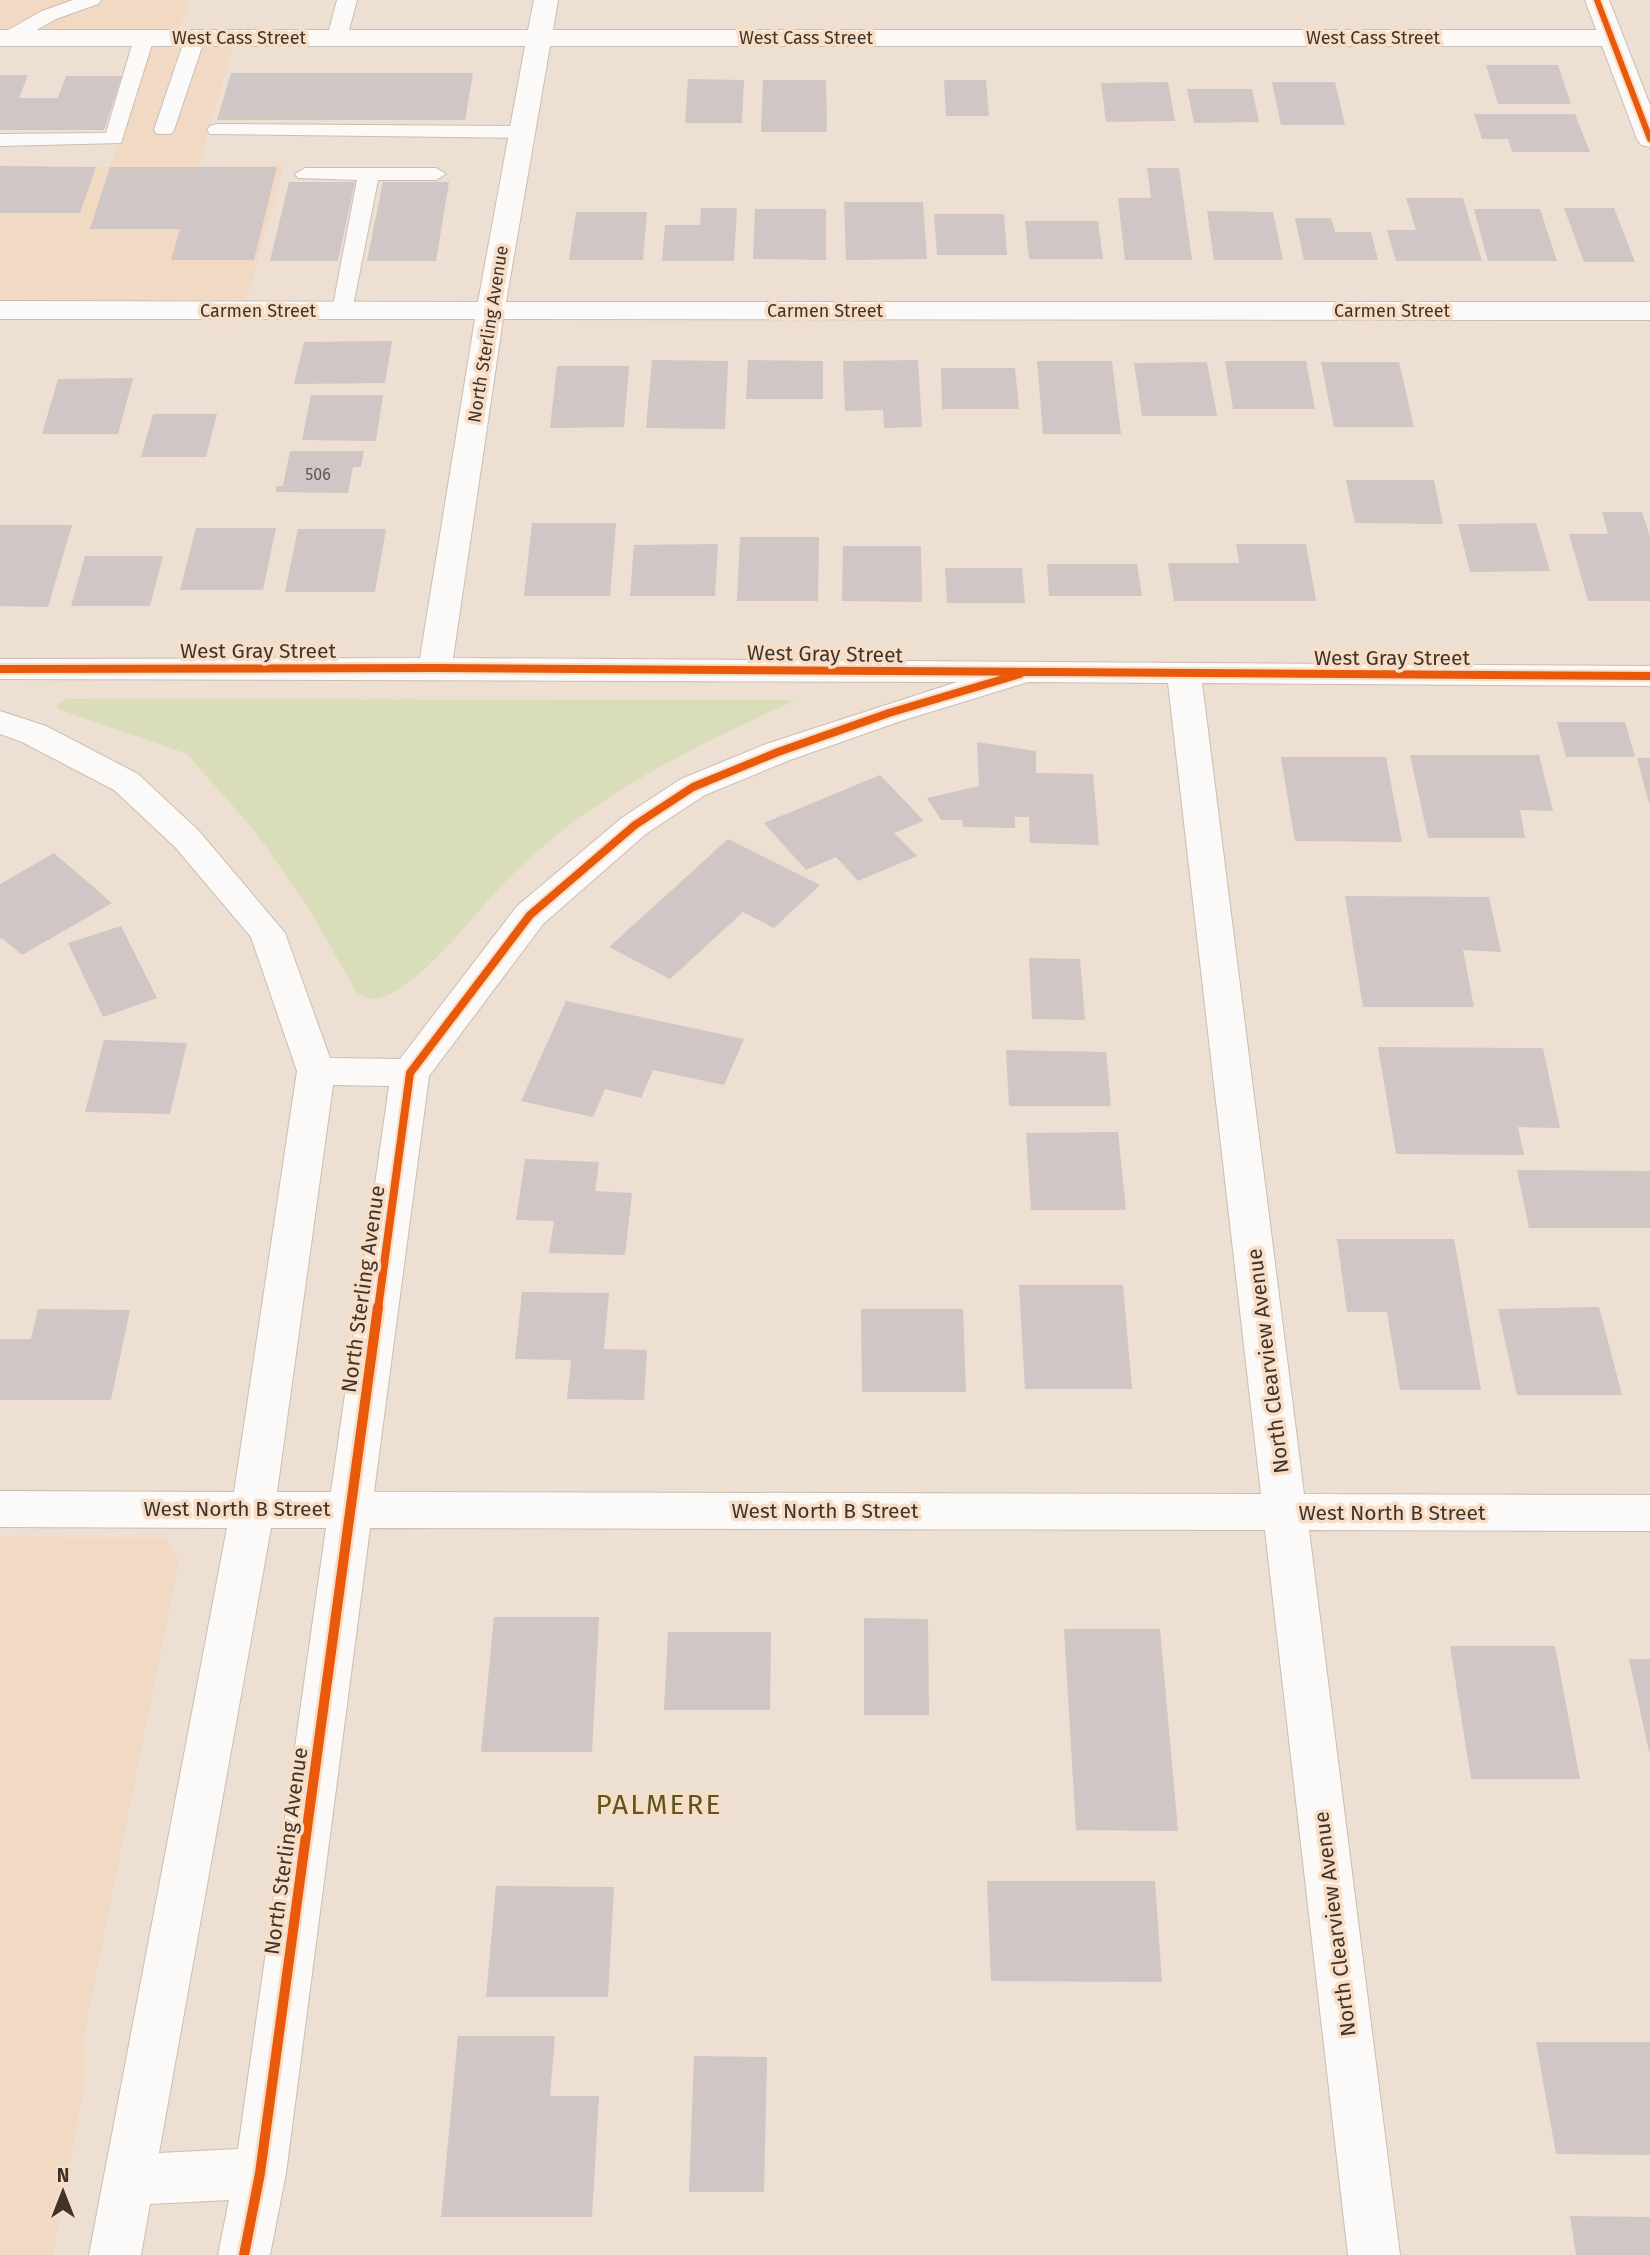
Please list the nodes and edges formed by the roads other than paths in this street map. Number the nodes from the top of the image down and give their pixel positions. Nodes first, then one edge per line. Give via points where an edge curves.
1 (91, 0) edge
2 (347, 0) edge
3 (545, 0) edge
4 (1597, 0) edge
5 (1611, 37) junction
6 (4, 38) edge
7 (144, 38) junction
8 (195, 38) junction
9 (337, 38) junction
10 (539, 38) junction
11 (1650, 72) edge
12 (164, 130) dead end
13 (217, 130) dead end
14 (523, 132) junction
15 (1650, 139) edge
16 (0, 140) edge
17 (305, 174) dead end
18 (369, 174) junction
19 (436, 174) dead end
20 (0, 310) edge
21 (343, 311) junction
22 (490, 311) junction
23 (1650, 311) edge
24 (435, 668) junction
25 (0, 669) edge
26 (1020, 674) junction
27 (1184, 675) junction
28 (1650, 676) edge
29 (0, 722) edge
30 (316, 1072) junction
31 (410, 1073) junction
32 (0, 1510) edge
33 (253, 1510) junction
34 (350, 1510) junction
35 (1286, 1513) junction
36 (1650, 1513) edge
37 (260, 2173) junction
38 (129, 2180) junction
39 (115, 2255) edge
40 (244, 2255) edge
41 (1374, 2255) edge

1 - 6 lane
2 - 9 lane
3 - 10 street, North Sterling Avenue
4 - 5 street
5 - 10 street, West Cass Street
5 - 11 street via 1638,51
5 - 15 street
6 - 7 street, West Cass Street
7 - 8 street, West Cass Street
7 - 16 lane via 114,139
8 - 9 street, West Cass Street
8 - 12 lane
9 - 10 street, West Cass Street
10 - 14 street, North Sterling Avenue
13 - 14 lane
14 - 22 street, North Sterling Avenue
17 - 18 lane
18 - 19 lane
18 - 21 lane
20 - 21 street, Carmen Street
21 - 22 street, Carmen Street
22 - 23 street, Carmen Street
22 - 24 street, North Sterling Avenue
24 - 25 street, West Gray Street
24 - 26 street, West Gray Street
26 - 27 street, West Gray Street
26 - 31 street, North Sterling Avenue via 778,752 694,788 635,824 530,915
27 - 28 street, West Gray Street
27 - 35 street, North Clearview Avenue
29 - 30 street via 34,734 126,782 187,839 267,933
30 - 31 street
30 - 33 street
31 - 34 street, North Sterling Avenue
32 - 33 street, West North B Street
33 - 34 street, West North B Street
33 - 38 street
34 - 35 street, West North B Street
34 - 37 street, North Sterling Avenue
35 - 36 street, West North B Street
35 - 41 street, North Clearview Avenue
37 - 38 street
37 - 40 street, North Sterling Avenue
38 - 39 street

